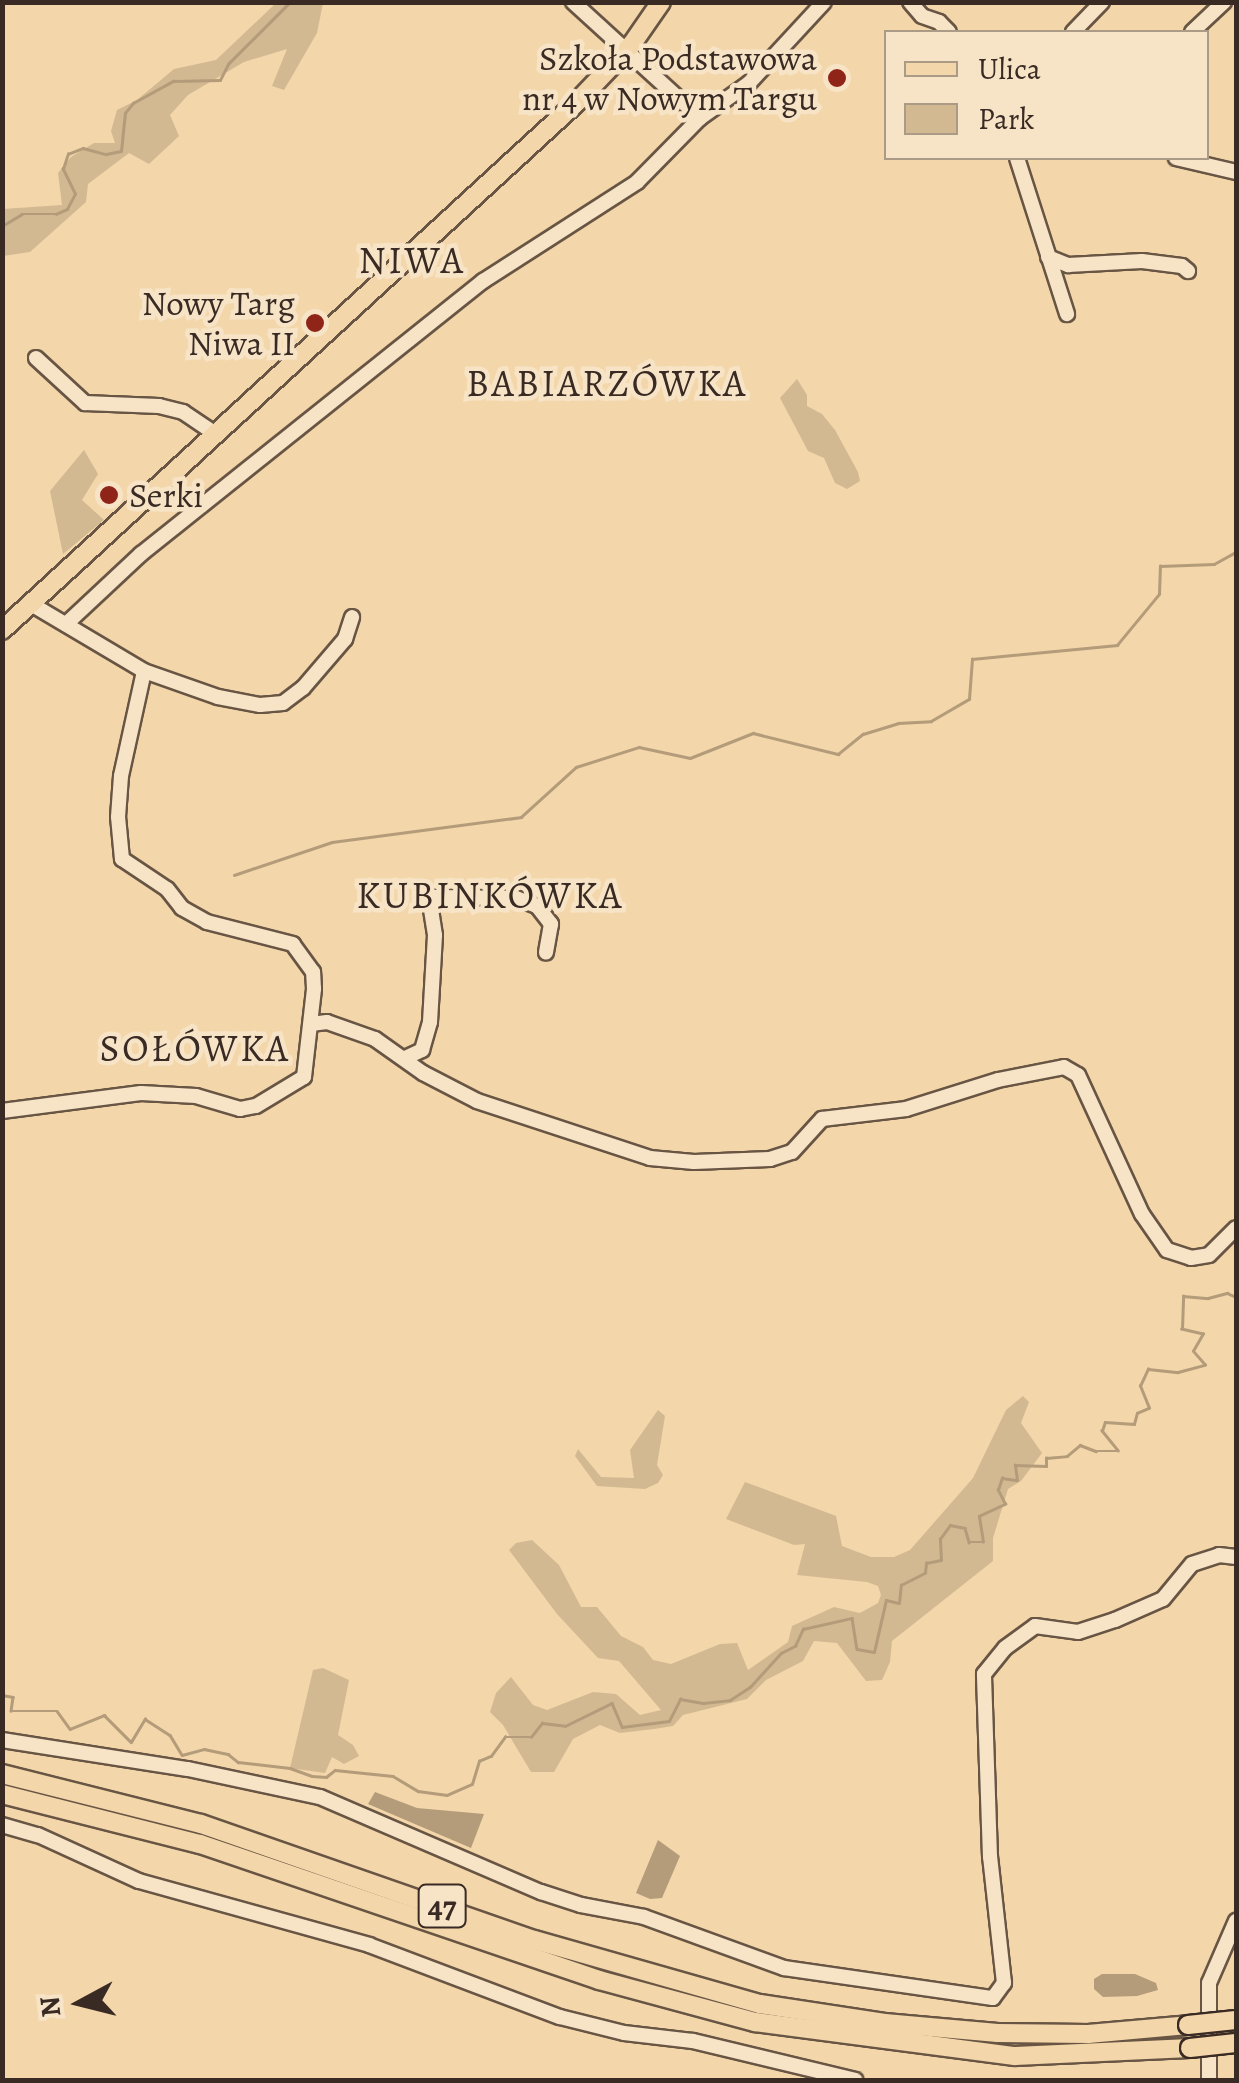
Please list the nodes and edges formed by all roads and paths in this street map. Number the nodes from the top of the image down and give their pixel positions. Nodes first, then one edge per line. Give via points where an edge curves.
1 (572, 2) edge
2 (661, 2) edge
3 (824, 2) edge
4 (910, 2) edge
5 (1102, 2) edge
6 (1224, 2) edge
7 (946, 30) edge
8 (1075, 30) edge
9 (1194, 30) edge
10 (624, 54) junction
11 (700, 118) junction
12 (1018, 160) edge
13 (1185, 160) edge
14 (1236, 172) edge
15 (1048, 258) junction
16 (1188, 271) dead end
17 (1068, 314) dead end
18 (36, 358) dead end
19 (216, 434) junction
20 (31, 604) junction
21 (352, 617) dead end
22 (66, 624) junction
23 (2, 630) edge
24 (144, 671) junction
25 (546, 953) dead end
26 (310, 1024) junction
27 (405, 1058) junction
28 (2, 1111) edge
29 (1236, 1228) edge
30 (1236, 1557) edge
31 (2, 1740) edge
32 (2, 1774) edge
33 (2, 1794) edge
34 (2, 1824) edge
35 (1236, 1921) edge
36 (1236, 2020) edge
37 (1236, 2043) edge
38 (854, 2080) edge
39 (1209, 2080) edge

1 - 10 street
2 - 10 main road
3 - 11 street via 749,83
4 - 7 street
5 - 8 street
6 - 9 street
10 - 11 street
10 - 19 main road
11 - 22 street via 636,182 483,280 140,554
12 - 15 street
13 - 14 street
15 - 16 street via 1068,264 1142,260
15 - 17 street
18 - 19 street via 85,403 158,406 183,412
19 - 20 main road
20 - 22 street
20 - 23 main road
21 - 24 street via 345,639 303,688 270,706
22 - 24 street
24 - 26 street via 121,776 122,859 207,922 293,944 313,972
25 - 27 street via 551,924 537,906 516,898 434,897 430,1022 422,1050
26 - 27 street via 344,1027
26 - 28 street via 304,1077 256,1106 141,1094
27 - 29 street via 476,1101 650,1158 694,1162 770,1160 792,1152 822,1118 906,1110 1064,1067 1078,1075 1142,1214 1167,1250 1191,1258 1208,1255
30 - 31 street via 1192,1564 1163,1599 1115,1620 1078,1632 1035,1626 984,1674 990,1857 1004,1983 990,1998 756,1960 644,1917 541,1892 320,1798
32 - 36 main road, 47, bridge via 172,1815 536,1940 760,2004 998,2034 1088,2034
33 - 37 main road, 47, bridge via 200,1844 599,1980 754,2022 980,2054 1075,2056
34 - 38 street via 139,1881 368,1945 588,2026 693,2041
35 - 39 street via 1209,1983

